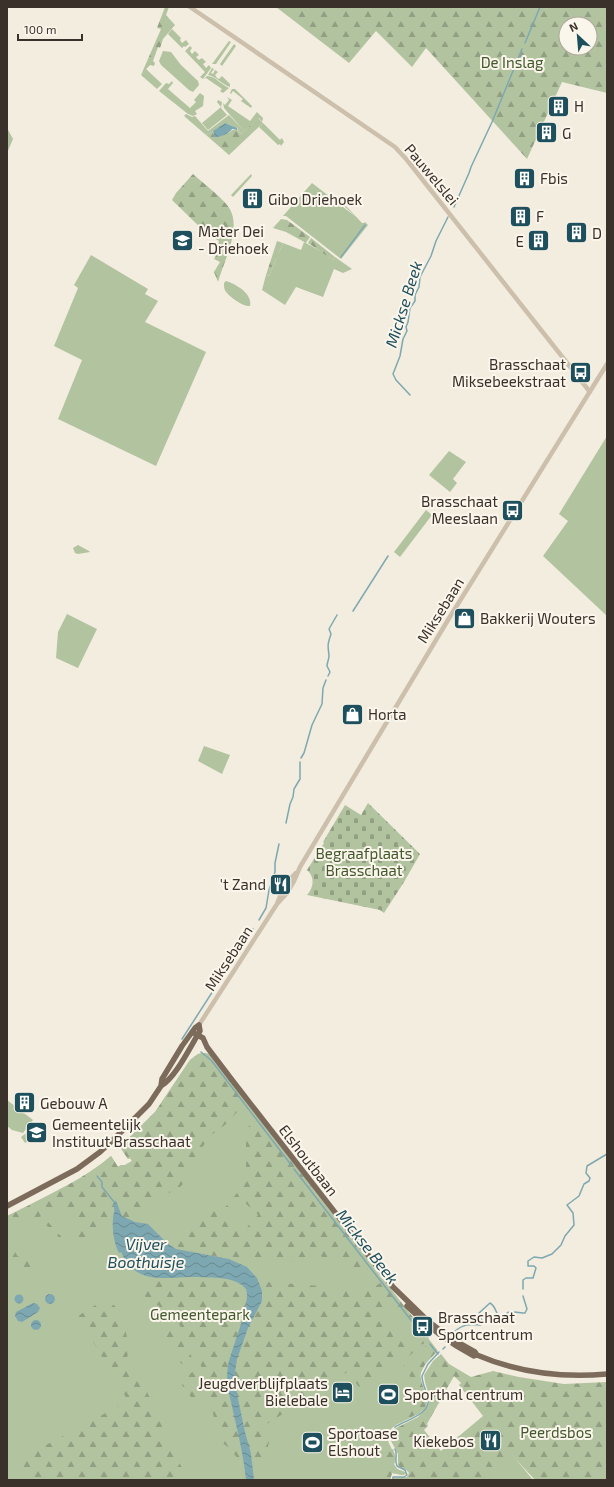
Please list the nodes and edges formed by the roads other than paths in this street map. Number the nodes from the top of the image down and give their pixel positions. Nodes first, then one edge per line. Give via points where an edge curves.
1 (190, 7) edge
2 (607, 364) edge
3 (590, 392) junction
4 (200, 1025) joint
5 (194, 1036) junction
6 (7, 1206) edge
7 (607, 1374) edge

1 - 3 street, Pauwelslei via 395,147 408,160
2 - 3 street, Miksebaan
3 - 4 street, Miksebaan via 444,626 298,872 281,893 277,904
4 - 5 main road, Miksebaan
5 - 6 main road, Miksebaan via 143,1111 93,1158
5 - 7 main road, Elshoutbaan via 208,1047 405,1304 436,1332 474,1356 504,1365 538,1373 568,1376

